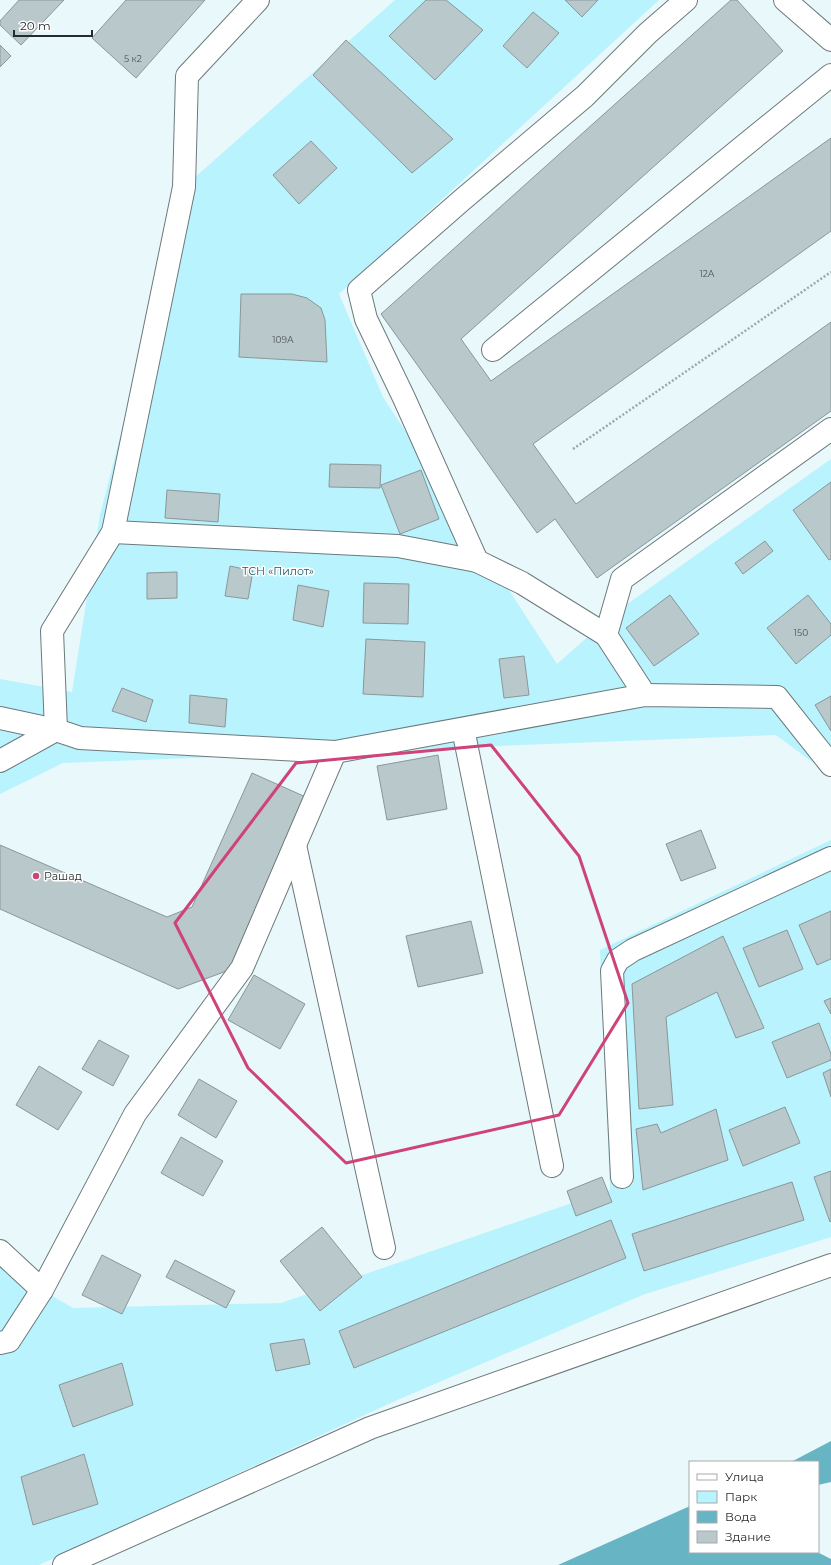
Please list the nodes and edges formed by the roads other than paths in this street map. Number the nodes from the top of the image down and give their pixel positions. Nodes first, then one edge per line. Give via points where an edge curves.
1 (258, 0) edge
2 (686, 0) edge
3 (785, 0) edge
4 (831, 40) edge
5 (831, 75) edge
6 (493, 350) dead end
7 (831, 429) edge
8 (113, 532) junction
9 (477, 561) junction
10 (606, 635) junction
11 (645, 695) junction
12 (0, 718) edge
13 (463, 729) junction
14 (56, 730) junction
15 (335, 752) junction
16 (0, 761) edge
17 (831, 765) edge
18 (295, 845) junction
19 (831, 858) edge
20 (552, 1166) dead end
21 (622, 1177) dead end
22 (384, 1248) dead end
23 (0, 1251) edge
24 (831, 1264) edge
25 (42, 1290) junction
26 (0, 1343) edge
27 (64, 1565) edge

1 - 8 street via 187,76 184,187
2 - 9 street via 648,33 585,96 359,290 366,319
3 - 4 street
5 - 6 street
7 - 10 street via 622,579
8 - 9 street via 398,546
8 - 14 street via 52,631
9 - 10 street via 522,583
10 - 11 street
11 - 13 street
11 - 17 street via 777,697
12 - 14 street
13 - 15 street
13 - 20 street
14 - 15 street via 80,738
14 - 16 street
15 - 18 street
18 - 22 street
18 - 25 street via 242,968 135,1114
19 - 21 street via 633,950 618,960 612,971
23 - 25 street
24 - 27 street via 370,1428
25 - 26 street via 9,1341

